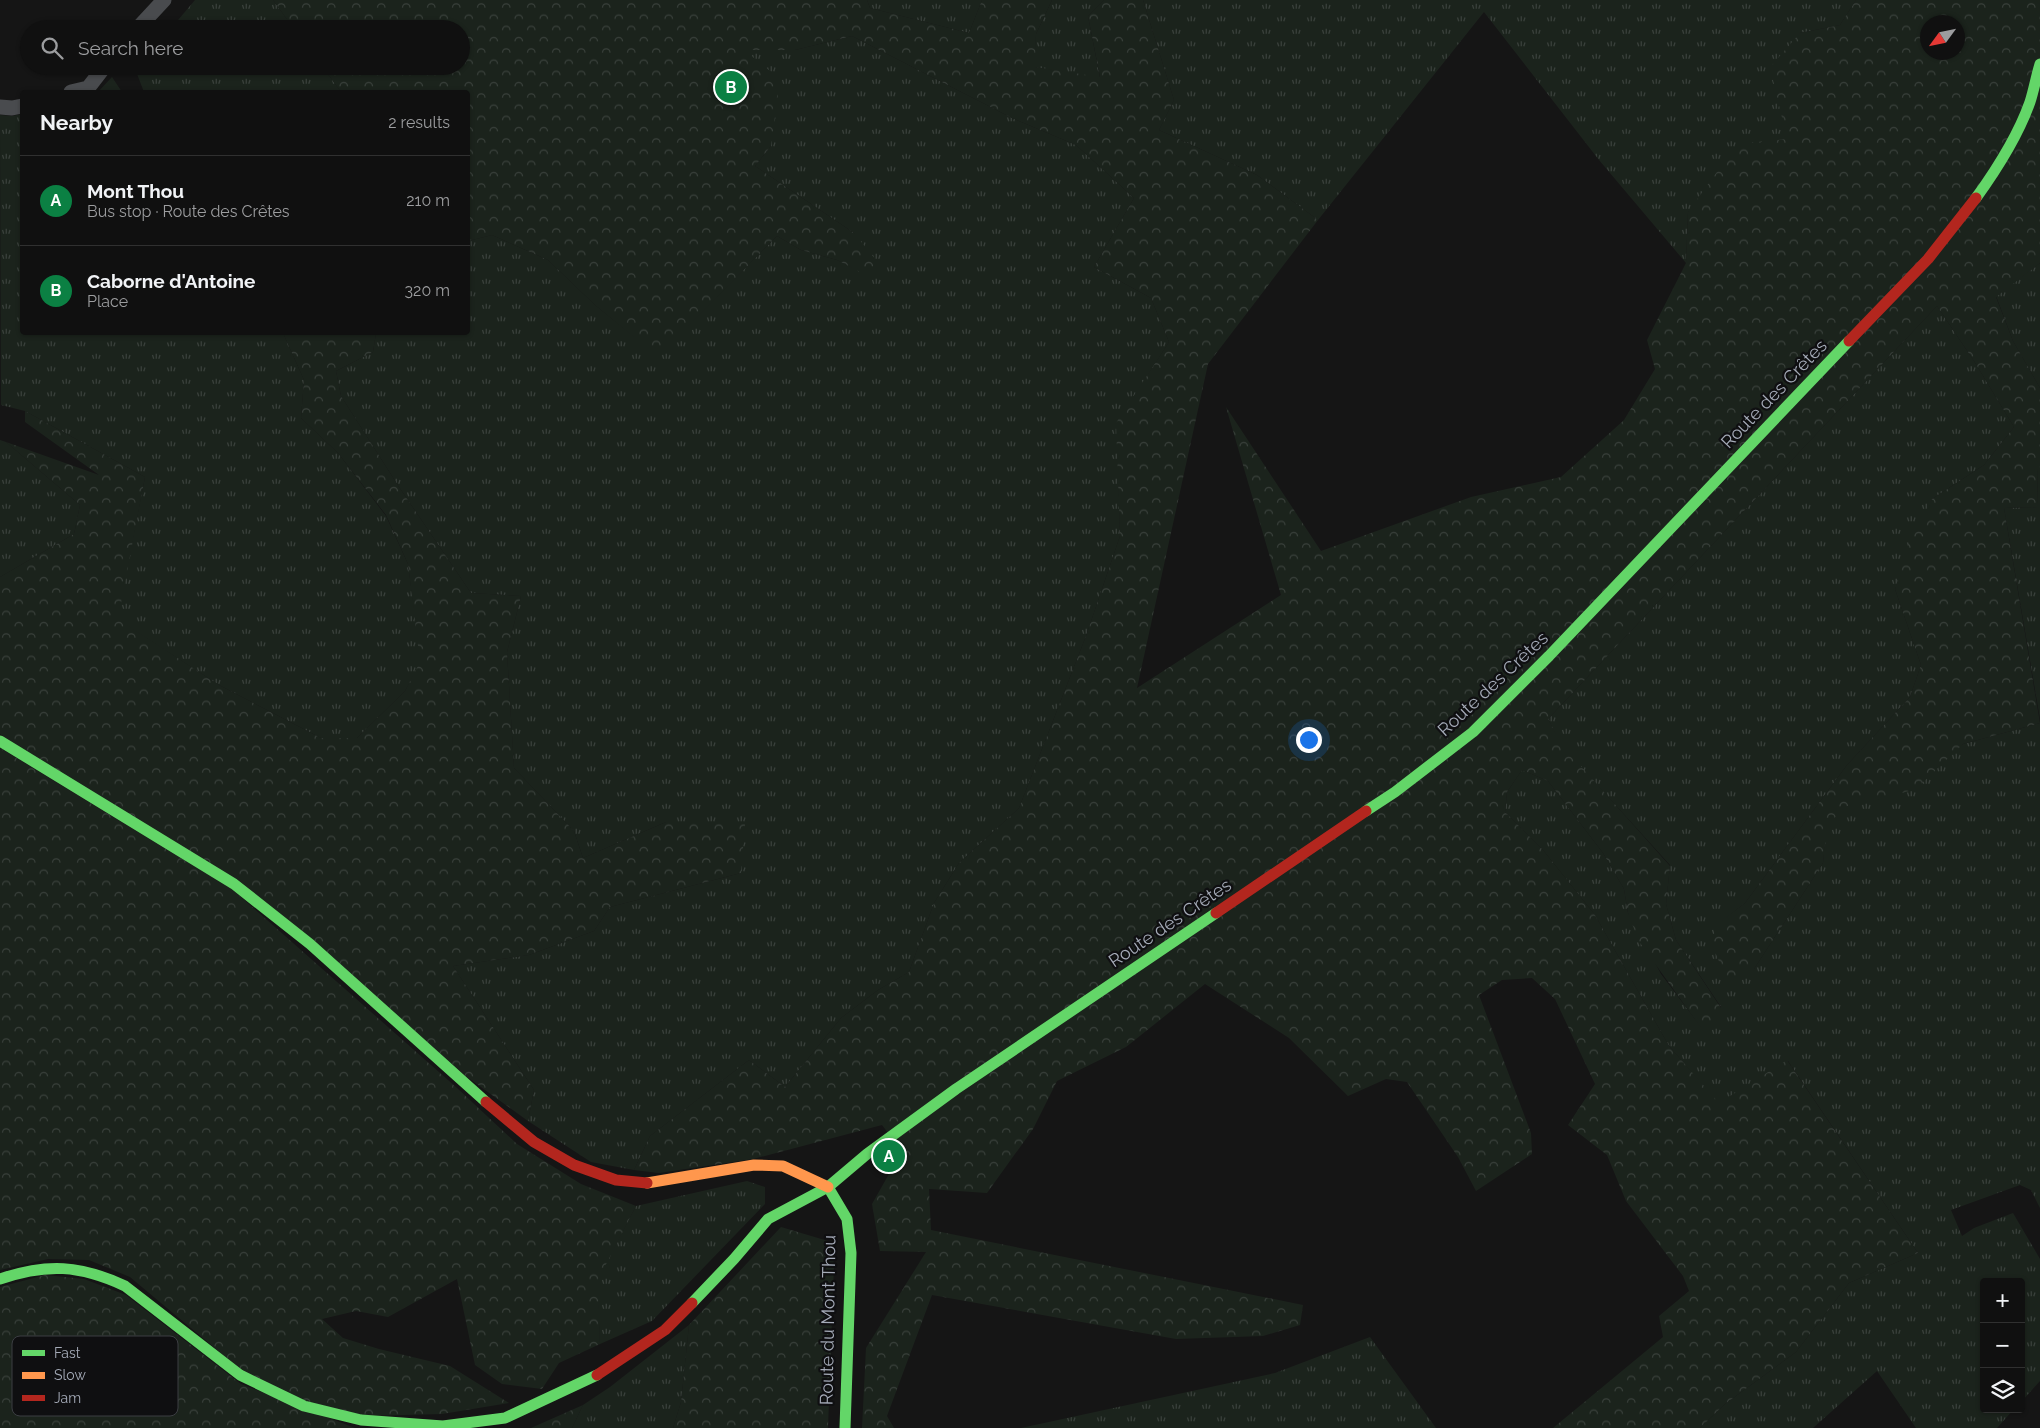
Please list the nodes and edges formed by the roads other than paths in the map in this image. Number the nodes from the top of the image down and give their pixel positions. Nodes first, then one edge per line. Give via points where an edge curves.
1 (164, 1) edge
2 (146, 20) edge
3 (2040, 64) edge
4 (98, 75) edge
5 (80, 90) edge
6 (20, 106) edge
7 (0, 107) edge
8 (0, 741) edge
9 (828, 1187) junction
10 (0, 1279) edge
11 (845, 1428) edge

1 - 2 street
3 - 9 street, Route des Crêtes via 2029,104 2001,162 1967,212 1928,259 1556,649 1472,732 1395,792 956,1089 866,1154
4 - 5 street via 88,88
6 - 7 street
8 - 9 street via 234,884 310,944 455,1076 527,1136 574,1165 616,1180 654,1182 754,1165 783,1166
9 - 10 street, Route des Crêtes via 768,1219 665,1330 604,1372 505,1418 442,1426 361,1420 304,1406 240,1375 125,1286 104,1275 52,1266 20,1270
9 - 11 street, Route du Mont Thou via 846,1219 851,1253

